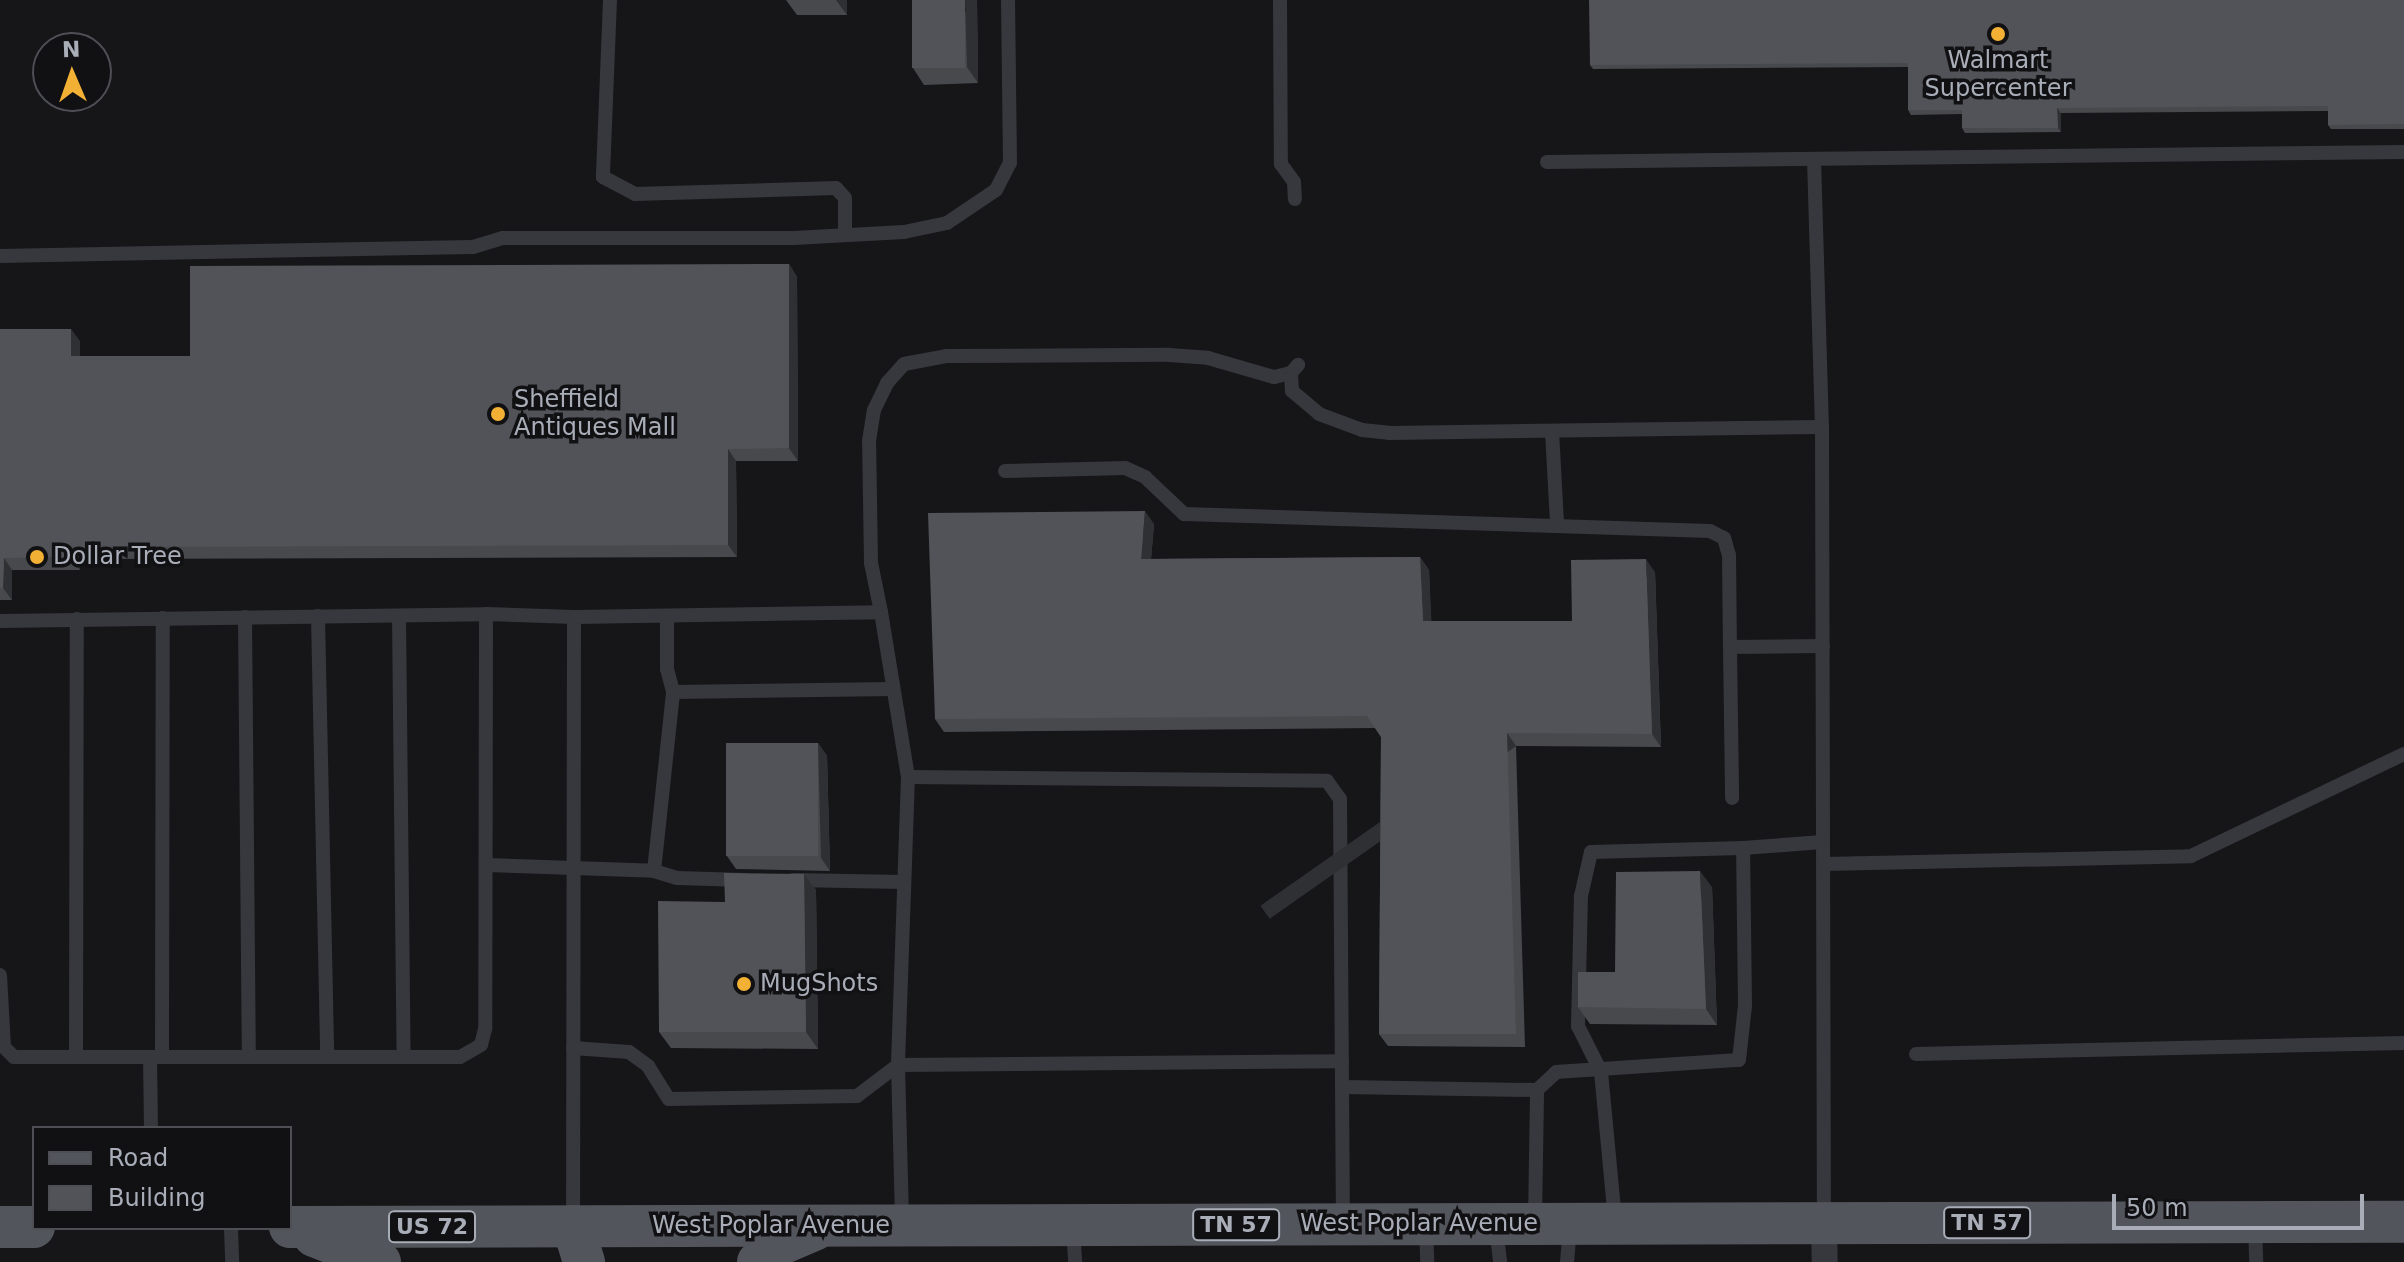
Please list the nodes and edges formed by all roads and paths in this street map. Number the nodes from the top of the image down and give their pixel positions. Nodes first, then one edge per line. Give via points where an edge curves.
1 (610, 0) edge
2 (1008, 0) edge
3 (1280, 0) edge
4 (2404, 152) edge
5 (1814, 159) junction
6 (1547, 162) dead end
7 (1295, 199) dead end
8 (845, 235) junction
9 (0, 256) edge
10 (1274, 377) junction
11 (1292, 391) junction
12 (1822, 427) junction
13 (1552, 431) junction
14 (1005, 471) dead end
15 (1557, 524) junction
16 (881, 612) junction
17 (486, 614) junction
18 (318, 616) junction
19 (399, 616) junction
20 (667, 616) junction
21 (245, 617) junction
22 (574, 617) junction
23 (163, 618) junction
24 (77, 619) junction
25 (0, 620) edge
26 (1823, 646) junction
27 (1730, 647) junction
28 (893, 689) junction
29 (673, 692) junction
30 (2404, 754) edge
31 (908, 777) junction
32 (1732, 798) dead end
33 (1823, 842) junction
34 (1743, 848) junction
35 (1824, 864) junction
36 (486, 865) junction
37 (570, 870) junction
38 (654, 871) junction
39 (767, 880) edge
40 (783, 880) edge
41 (903, 882) junction
42 (0, 975) edge
43 (2404, 1043) edge
44 (573, 1048) junction
45 (1916, 1054) dead end
46 (76, 1057) junction
47 (156, 1057) junction
48 (249, 1057) junction
49 (327, 1057) junction
50 (404, 1057) junction
51 (1342, 1061) junction
52 (898, 1065) junction
53 (1601, 1072) junction
54 (1342, 1087) junction
55 (1537, 1090) junction
56 (151, 1126) edge
57 (2404, 1222) edge
58 (1343, 1224) junction
59 (1615, 1224) junction
60 (825, 1225) junction
61 (902, 1226) junction
62 (0, 1227) edge
63 (32, 1227) edge
64 (292, 1227) edge
65 (292, 1228) edge
66 (231, 1230) edge
67 (1533, 1239) edge
68 (1824, 1242) edge
69 (2255, 1242) edge
70 (1427, 1243) edge
71 (578, 1244) edge
72 (1074, 1244) edge
73 (232, 1262) edge
74 (380, 1262) edge
75 (758, 1262) edge

1 - 8 lane via 603,177 635,194 836,188 845,198
2 - 8 lane via 1010,163 996,190 947,223
3 - 7 lane via 1281,164 1294,182
4 - 5 lane
5 - 6 lane
5 - 12 lane
8 - 9 lane via 503,238 473,247
10 - 11 lane
10 - 11 lane via 1295,369
10 - 16 lane via 1208,358 1169,355 947,356 904,364 874,410 869,441 871,563
11 - 13 lane via 1319,414 1362,430
12 - 13 lane
12 - 26 lane
13 - 15 lane
14 - 15 lane via 1125,468 1145,477 1184,514
15 - 27 lane via 1710,531 1724,538 1729,555
16 - 20 lane
16 - 28 lane
17 - 19 lane
17 - 22 lane
17 - 36 lane
18 - 19 lane
18 - 21 lane
18 - 49 lane
19 - 50 lane
20 - 22 lane
20 - 29 lane via 667,669
21 - 23 lane
21 - 48 lane
22 - 37 lane
23 - 24 lane
23 - 47 lane
24 - 25 lane
24 - 46 lane
26 - 27 lane
26 - 33 lane
27 - 32 lane
28 - 29 lane
28 - 31 lane
29 - 38 lane
30 - 35 lane via 2191,856
31 - 41 lane
31 - 51 lane via 1327,781 1340,799
33 - 34 lane
33 - 35 lane
34 - 53 lane via 1745,1006 1739,1060
34 - 53 lane via 1591,852 1581,896 1578,1026
35 - 68 lane
36 - 37 lane
36 - 50 lane via 481,1045 460,1057
37 - 38 lane
37 - 44 lane
38 - 39 lane via 677,878
40 - 41 lane
41 - 52 lane
42 - 46 lane via 4,1047 14,1057
43 - 45 lane
44 - 52 lane via 629,1052 648,1066 669,1099 857,1096
44 - 71 lane
46 - 47 lane
47 - 48 lane
47 - 56 lane
48 - 49 lane
49 - 50 lane
51 - 52 lane
51 - 54 lane
52 - 61 lane
53 - 55 lane via 1556,1072
53 - 59 lane
54 - 55 lane
54 - 58 lane
55 - 67 lane
57 - 69 main road, West Poplar Avenue / TN 57
58 - 70 main road, West Poplar Avenue / TN 57
58 - 72 main road, West Poplar Avenue / TN 57
59 - 67 main road, West Poplar Avenue / TN 57
59 - 68 main road, West Poplar Avenue / TN 57
60 - 61 main road, West Poplar Avenue / TN 57
60 - 71 main road, West Poplar Avenue / TN 57
60 - 75 main road via 779,1245
61 - 72 main road, West Poplar Avenue / TN 57
62 - 63 main road
64 - 71 main road, West Poplar Avenue / US 72
65 - 74 main road, US 72
66 - 73 lane
67 - 70 main road, West Poplar Avenue / TN 57
68 - 69 main road, West Poplar Avenue / TN 57

